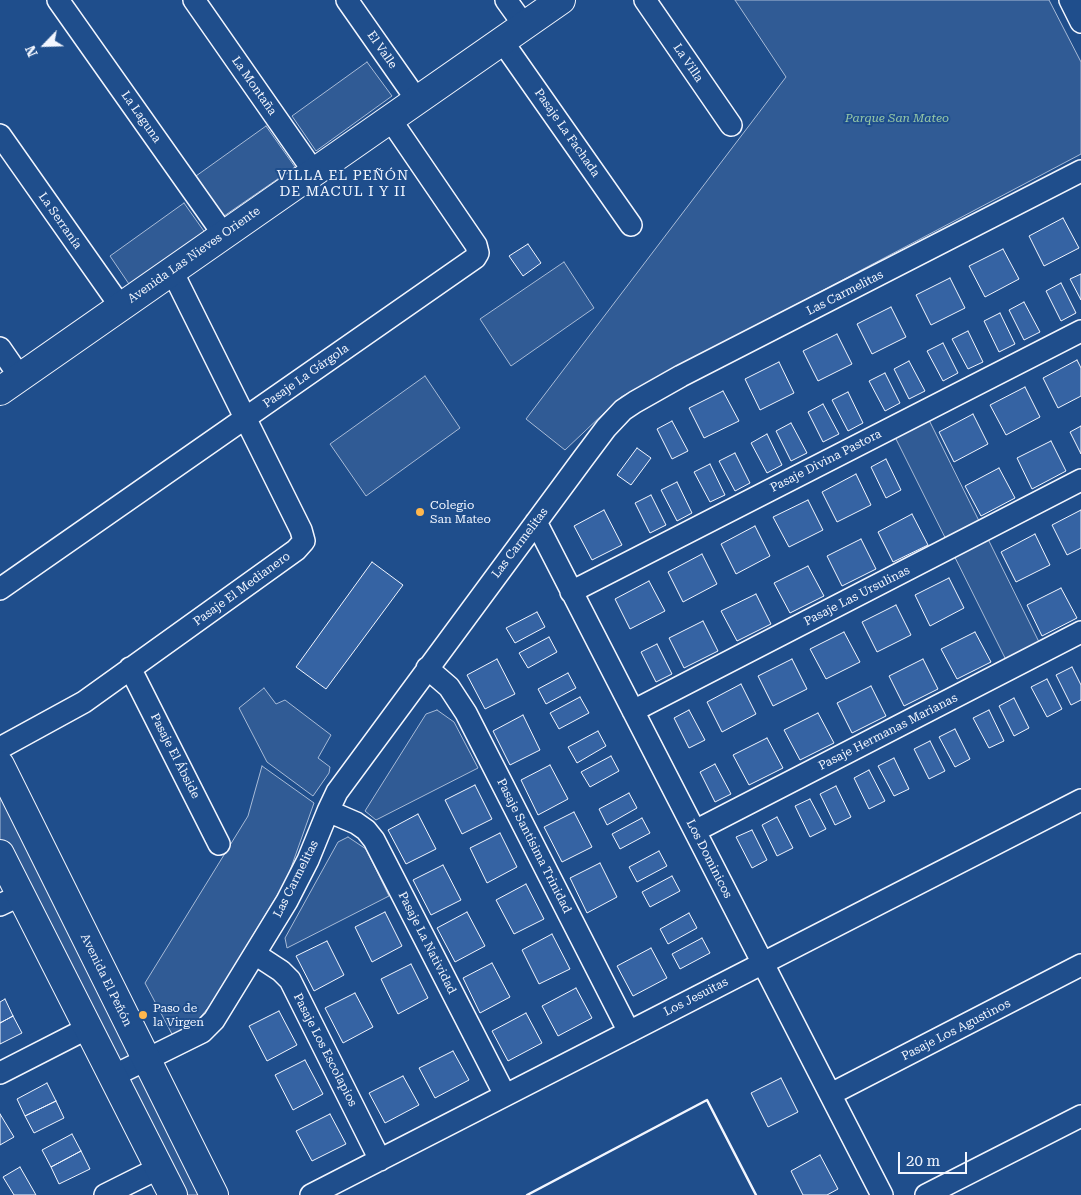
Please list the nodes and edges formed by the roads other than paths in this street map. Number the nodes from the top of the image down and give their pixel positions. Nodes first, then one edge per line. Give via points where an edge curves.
1 (58, 0) edge
2 (194, 0) edge
3 (346, 0) edge
4 (506, 0) edge
5 (561, 0) edge
6 (645, 0) edge
7 (524, 25) junction
8 (502, 41) junction
9 (417, 100) junction
10 (390, 119) junction
11 (731, 125) dead end
12 (0, 135) edge
13 (1081, 171) edge
14 (314, 172) junction
15 (631, 225) dead end
16 (224, 235) junction
17 (172, 271) junction
18 (121, 307) junction
19 (1081, 331) edge
20 (0, 348) edge
21 (10, 384) edge
22 (246, 418) junction
23 (1081, 480) edge
24 (536, 522) junction
25 (0, 589) edge
26 (571, 592) junction
27 (1081, 632) edge
28 (130, 668) junction
29 (427, 668) junction
30 (633, 711) junction
31 (0, 748) edge
32 (0, 764) edge
33 (1081, 800) edge
34 (328, 811) junction
35 (695, 831) junction
36 (219, 844) dead end
37 (0, 854) edge
38 (10, 900) edge
39 (255, 954) junction
40 (763, 963) junction
41 (1081, 966) edge
42 (88, 1028) junction
43 (628, 1032) junction
44 (145, 1059) junction
45 (0, 1072) edge
46 (113, 1076) junction
47 (831, 1094) junction
48 (505, 1095) junction
49 (1081, 1116) edge
50 (380, 1160) junction
51 (159, 1168) junction
52 (105, 1195) edge
53 (173, 1195) edge
54 (214, 1195) edge
55 (311, 1195) edge
56 (882, 1195) edge
57 (926, 1195) edge

1 - 16 street, La Laguna
2 - 14 street, La Montaña
3 - 9 street, El Valle
4 - 7 street
5 - 7 main road, Avenida Las Nieves Oriente
6 - 11 street, La Villa
7 - 8 main road, Avenida Las Nieves Oriente
8 - 9 main road, Avenida Las Nieves Oriente
8 - 15 street, Pasaje La Fachada
9 - 10 main road, Avenida Las Nieves Oriente
10 - 14 main road, Avenida Las Nieves Oriente
10 - 22 street, Pasaje La Gárgola via 476,244 478,254
12 - 18 street, La Serranía
13 - 24 street, Las Carmelitas via 635,402 606,428
14 - 16 main road, Avenida Las Nieves Oriente
16 - 17 main road, Avenida Las Nieves Oriente
17 - 18 main road, Avenida Las Nieves Oriente
17 - 22 street, Pasaje El Medianero
18 - 21 main road, Avenida Las Nieves Oriente
19 - 26 street, Pasaje Divina Pastora
20 - 21 street
22 - 25 street, Pasaje La Gárgola
22 - 28 street, Pasaje El Medianero via 302,530 304,541 296,550
23 - 30 street, Pasaje Las Ursulinas
24 - 26 street, Los Dominicos
24 - 29 street, Las Carmelitas
26 - 30 street, Los Dominicos
27 - 35 street, Pasaje Hermanas Marianas
28 - 31 street, Pasaje El Medianero via 84,702
28 - 36 street, Pasaje El Ábside
29 - 34 street, Las Carmelitas via 337,792
29 - 43 street, Pasaje Santísima Trinidad via 449,687 466,713
30 - 35 street, Los Dominicos
32 - 44 main road, Avenida El Peñón
33 - 40 street, Los Jesuitas
34 - 39 street, Las Carmelitas via 298,880
34 - 48 street, Pasaje La Natividad via 356,823 374,840
35 - 40 street, Los Dominicos
37 - 38 main road
38 - 42 main road
39 - 44 street, Las Carmelitas via 220,1013 208,1027
39 - 50 street, Pasaje Los Escolapios via 281,970 290,980
40 - 43 street, Los Jesuitas
40 - 47 street, Los Dominicos
41 - 47 street, Pasaje Los Agustinos
42 - 45 street
42 - 46 main road
43 - 48 street, Los Jesuitas
44 - 46 street, Las Carmelitas
44 - 54 main road, Avenida El Peñón
46 - 51 main road
47 - 56 street, Los Dominicos
48 - 50 street, Los Jesuitas
49 - 57 street
50 - 55 street, Los Jesuitas
51 - 52 street
51 - 53 main road

